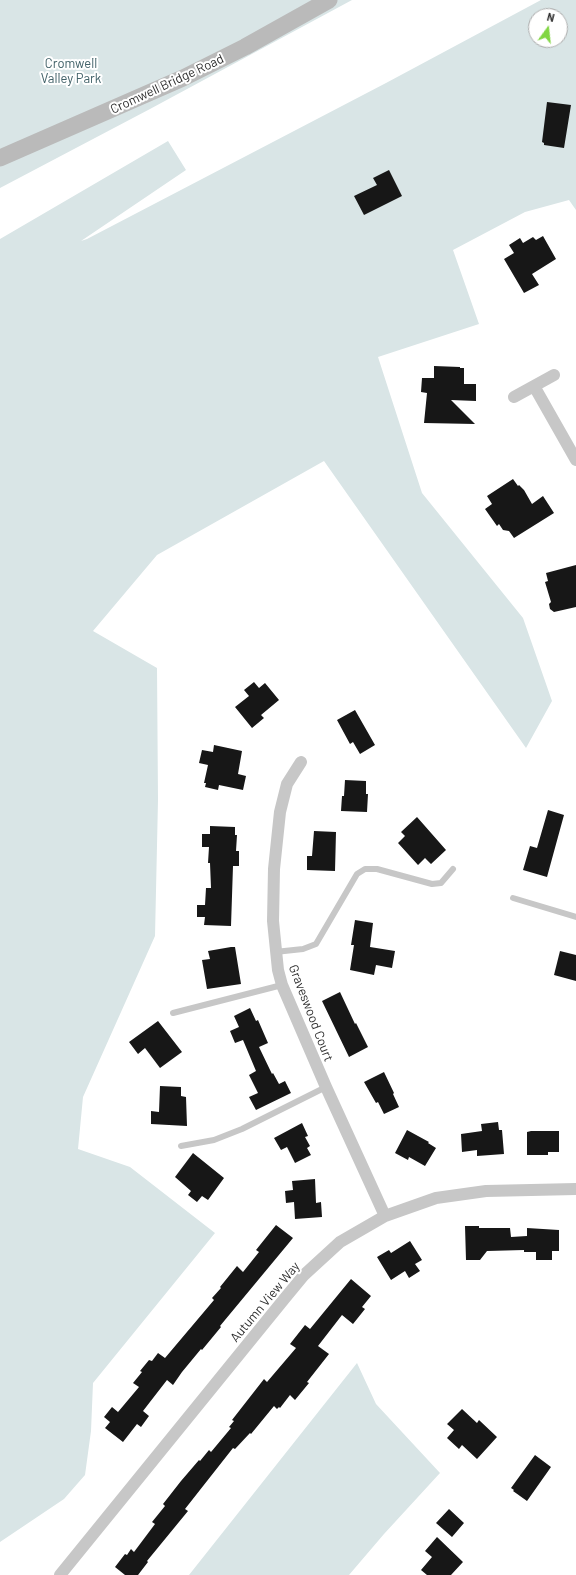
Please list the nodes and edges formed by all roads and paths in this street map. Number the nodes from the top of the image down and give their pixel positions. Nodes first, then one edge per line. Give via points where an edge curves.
1 (329, 0) edge
2 (0, 158) edge
3 (554, 375) dead end
4 (534, 386) junction
5 (514, 397) dead end
6 (576, 460) edge
7 (301, 762) dead end
8 (453, 869) dead end
9 (513, 898) dead end
10 (576, 917) edge
11 (275, 952) junction
12 (282, 985) junction
13 (173, 1013) dead end
14 (326, 1087) junction
15 (181, 1146) dead end
16 (576, 1189) edge
17 (385, 1216) junction
18 (60, 1575) edge

1 - 2 main road, Cromwell Bridge Road via 183,78
3 - 4 street
4 - 5 street
4 - 6 street
7 - 11 street, Graveswood Court via 287,784 280,812 272,921
8 - 11 lane via 441,883 432,884 377,869 365,870 357,874 316,944 303,949
9 - 10 lane
11 - 12 street, Graveswood Court
12 - 13 lane
12 - 14 street, Graveswood Court
14 - 15 lane via 242,1129 214,1140
14 - 17 street, Graveswood Court
16 - 17 street, Autumn View Way via 460,1194 436,1198
17 - 18 street, Autumn View Way via 340,1242 304,1275

